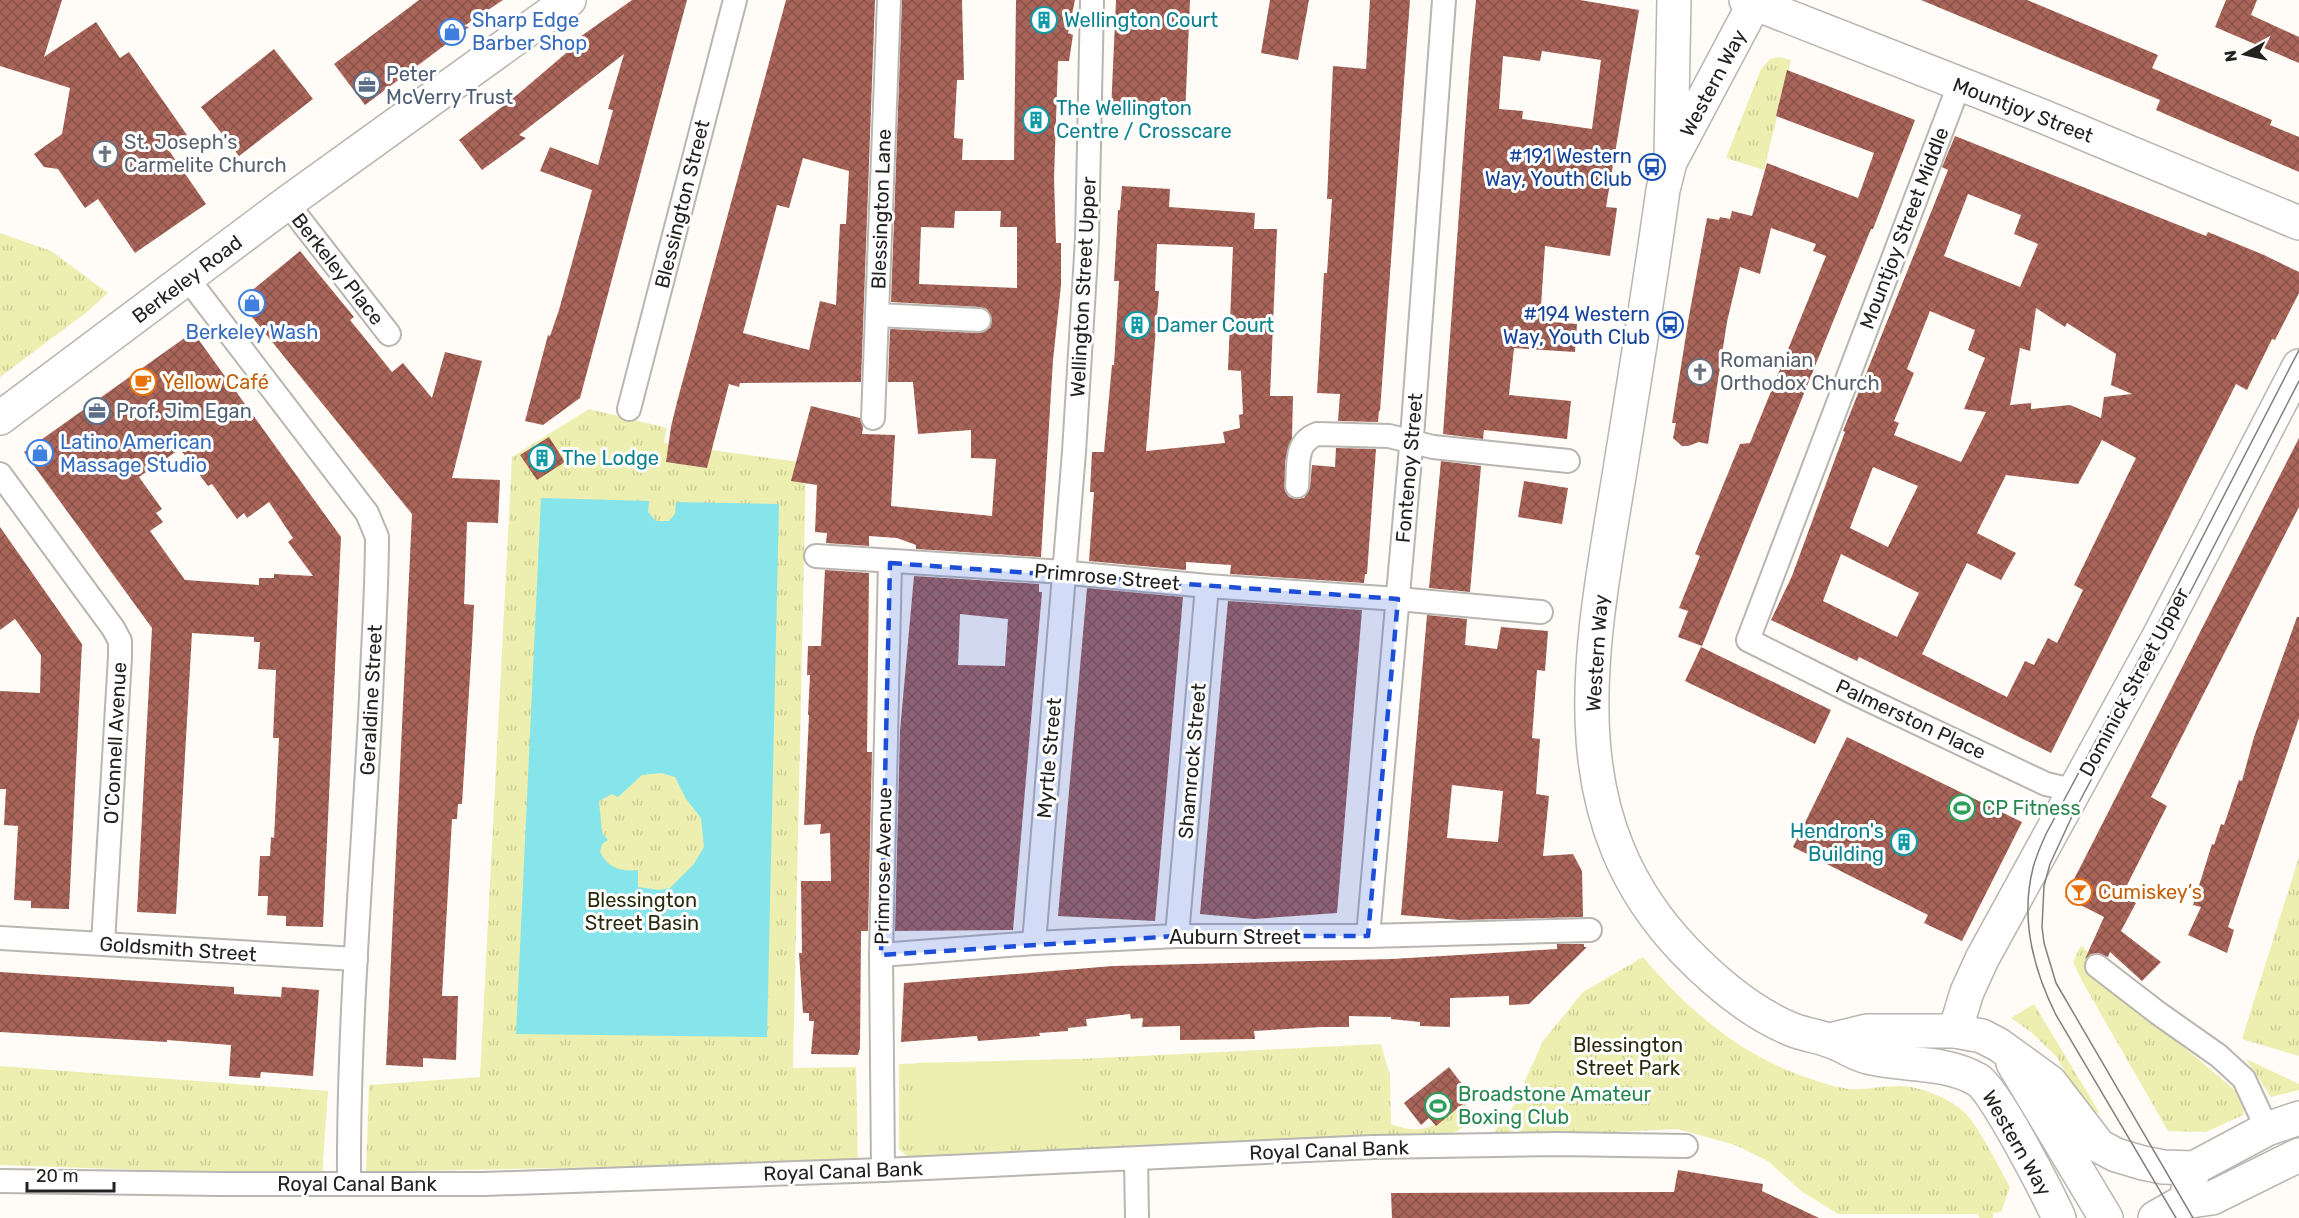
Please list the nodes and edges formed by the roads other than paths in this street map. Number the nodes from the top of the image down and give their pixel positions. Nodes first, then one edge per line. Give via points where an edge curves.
1 (569, 0) edge
2 (735, 0) edge
3 (889, 0) edge
4 (1092, 0) edge
5 (1444, 0) edge
6 (1674, 0) edge
7 (1752, 1) edge
8 (1959, 85) junction
9 (1670, 162) junction
10 (287, 203) junction
11 (2299, 222) edge
12 (188, 279) junction
13 (877, 315) junction
14 (979, 320) dead end
15 (389, 334) dead end
16 (2299, 366) edge
17 (629, 409) dead end
18 (0, 418) edge
19 (873, 418) dead end
20 (1411, 442) junction
21 (1568, 461) dead end
22 (0, 474) edge
23 (1297, 486) dead end
24 (816, 556) dead end
25 (890, 563) junction
26 (1065, 573) junction
27 (1207, 586) junction
28 (1398, 599) junction
29 (1540, 612) dead end
30 (1748, 640) joint
31 (2076, 791) junction
32 (1590, 930) dead end
33 (1177, 936) junction
34 (1368, 936) junction
35 (0, 938) edge
36 (103, 943) junction
37 (1034, 943) junction
38 (881, 955) junction
39 (356, 959) junction
40 (2097, 966) dead end
41 (1955, 1030) junction
42 (1830, 1040) junction
43 (2004, 1049) junction
44 (2299, 1118) edge
45 (2267, 1129) junction
46 (1686, 1146) dead end
47 (2299, 1155) edge
48 (1136, 1159) junction
49 (2194, 1168) junction
50 (883, 1170) junction
51 (0, 1181) edge
52 (349, 1184) junction
53 (2183, 1202) junction
54 (1137, 1218) edge
55 (2059, 1218) edge
56 (2106, 1218) edge
57 (2156, 1218) edge

1 - 10 main road, Berkeley Road
2 - 17 street, Blessington Street
3 - 13 street, Blessington Lane
4 - 26 street, Wellington Street Upper via 1087,239
5 - 20 street, Fontenoy Street
6 - 9 main road, Western Way
7 - 8 main road, Mountjoy Street
7 - 9 main road, Western Way
8 - 11 main road, Mountjoy Street
8 - 30 street, Mountjoy Street Middle
9 - 42 main road, Western Way via 1602,581 1592,670 1592,742 1603,809 1625,869 1651,912 1705,972 1750,1006 1791,1029
10 - 12 main road, Berkeley Road
10 - 15 street, Berkeley Place
12 - 18 main road, Berkeley Road
12 - 39 street, Geraldine Street via 367,513 377,537
13 - 14 street
13 - 19 street, Blessington Lane
16 - 31 main road, Dominick Street Upper
20 - 21 street
20 - 23 street via 1389,436 1317,434 1306,438 1301,446
20 - 28 street, Fontenoy Street
22 - 36 street, O'Connell Avenue via 120,641
24 - 25 street, Primrose Street
25 - 26 street, Primrose Street
25 - 38 street, Primrose Avenue
26 - 27 street, Primrose Street
26 - 37 street, Myrtle Street
27 - 28 street, Primrose Street
27 - 33 street, Shamrock Street
28 - 29 street, Primrose Street
28 - 34 street, Fontenoy Street
30 - 31 street, Palmerston Place via 2046,784
31 - 41 main road, Dominick Street Upper via 1982,959
32 - 34 street, Auburn Street
33 - 34 street, Auburn Street
33 - 37 street, Auburn Street
35 - 36 street, Goldsmith Street
36 - 39 street, Goldsmith Street
37 - 38 street, Auburn Street
38 - 50 street, Primrose Avenue
39 - 52 street, Geraldine Street
40 - 45 street via 2244,1079
41 - 42 main road, Western Way via 1868,1031
41 - 43 main road, Western Way via 1982,1036
42 - 55 main road, Western Way via 1869,1058 1948,1068 1981,1081 1997,1103
43 - 49 main road, Western Way via 2050,1082 2099,1146 2143,1163
43 - 56 main road, Western Way
44 - 45 main road
45 - 49 main road
46 - 48 street, Royal Canal Bank via 1373,1147
47 - 53 main road via 2211,1198
48 - 50 street, Royal Canal Bank
48 - 54 street
49 - 53 main road
50 - 52 street, Royal Canal Bank
51 - 52 street, Royal Canal Bank
53 - 57 main road

